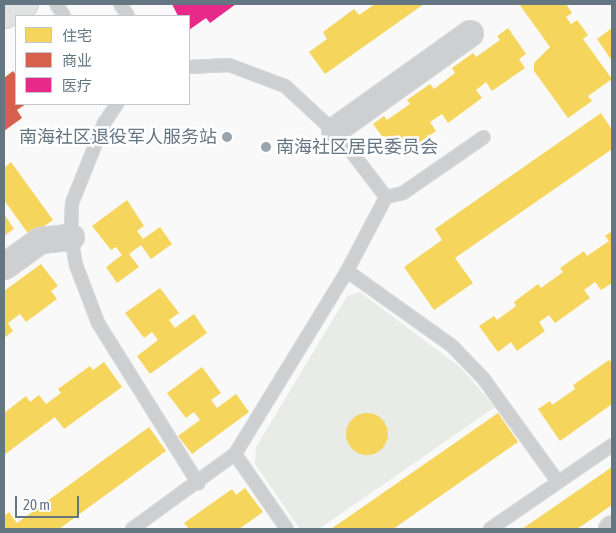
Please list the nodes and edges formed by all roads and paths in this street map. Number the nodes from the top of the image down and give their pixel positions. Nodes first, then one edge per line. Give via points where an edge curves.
1 (24, 4) edge
2 (56, 4) edge
3 (120, 4) edge
4 (4, 14) edge
5 (63, 15) edge
6 (127, 15) edge
7 (470, 33) dead end
8 (190, 67) edge
9 (116, 105) edge
10 (334, 130) junction
11 (484, 137) dead end
12 (386, 197) junction
13 (71, 237) junction
14 (4, 266) edge
15 (347, 271) junction
16 (612, 446) edge
17 (235, 454) junction
18 (558, 482) junction
19 (198, 483) junction
20 (132, 529) edge
21 (287, 529) edge
22 (490, 529) edge

1 - 4 street
2 - 5 lane
3 - 6 lane
7 - 10 street
8 - 10 lane via 229,65 263,76 285,86
9 - 13 lane via 104,123 72,203
10 - 12 lane via 364,164
11 - 12 lane via 404,193
12 - 15 lane
13 - 14 street via 40,240
13 - 19 lane via 82,286 98,323
15 - 17 lane
15 - 18 lane via 452,346 483,378
16 - 18 lane
17 - 19 lane
17 - 21 lane
18 - 22 lane
19 - 20 lane

